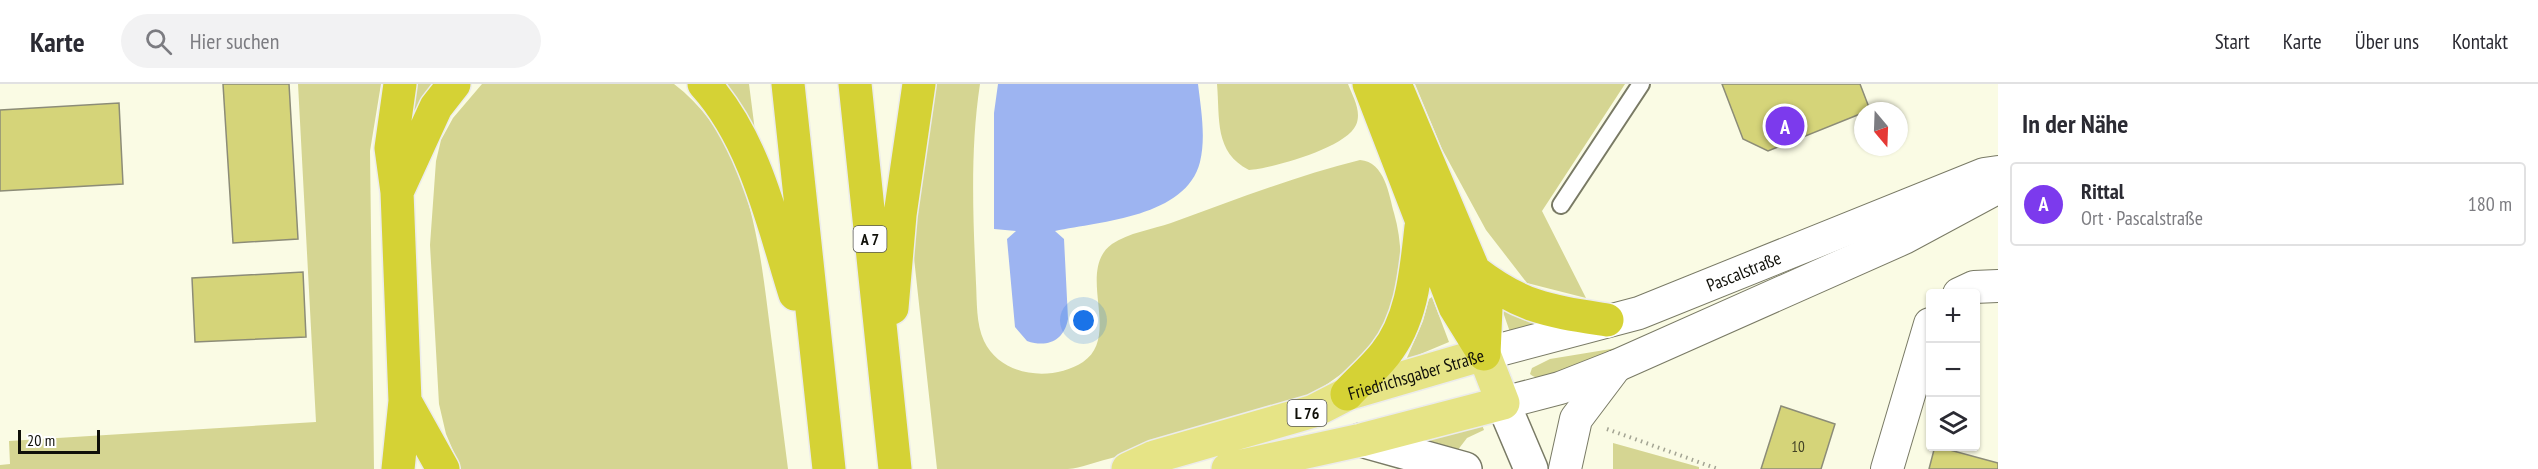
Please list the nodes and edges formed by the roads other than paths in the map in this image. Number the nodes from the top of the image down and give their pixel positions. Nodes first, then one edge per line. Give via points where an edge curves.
1 (399, 84) edge
2 (454, 84) edge
3 (704, 84) edge
4 (788, 84) edge
5 (855, 84) edge
6 (919, 84) edge
7 (1368, 84) edge
8 (1395, 84) edge
9 (1641, 84) edge
10 (1998, 172) edge
11 (1998, 187) edge
12 (397, 192) junction
13 (1561, 205) dead end
14 (1422, 222) junction
15 (1474, 271) junction
16 (1998, 286) edge
17 (1970, 289) edge
18 (1607, 320) junction
19 (1926, 337) edge
20 (1484, 354) junction
21 (817, 365) junction
22 (1616, 366) junction
23 (886, 393) junction
24 (1347, 394) junction
25 (405, 401) junction
26 (1503, 403) junction
27 (1361, 441) junction
28 (439, 467) edge
29 (398, 469) edge
30 (830, 469) edge
31 (895, 469) edge
32 (1128, 469) edge
33 (1228, 469) edge
34 (1465, 469) edge
35 (1531, 469) edge
36 (1565, 469) edge
37 (1887, 469) edge

1 - 12 highway via 391,148
2 - 12 highway via 436,107
3 - 21 highway via 740,139 761,188
4 - 21 highway
5 - 23 highway, A 7
6 - 23 highway via 900,215
7 - 14 highway
8 - 15 highway
9 - 13 lane
10 - 18 street, Pascalstraße via 1984,174 1639,313
11 - 22 street, Pascalstraße via 1904,238
12 - 25 highway
14 - 20 highway via 1455,307
14 - 24 highway via 1414,284 1402,326 1385,354
15 - 18 highway via 1525,303
15 - 20 highway via 1486,308
16 - 17 street
18 - 20 street, Pascalstraße
19 - 37 street
20 - 24 main road, Friedrichsgaber Straße / L 76
20 - 26 main road, Friedrichsgaber Straße
21 - 30 highway
22 - 26 street, Pascalstraße via 1560,388
22 - 36 street via 1576,419
23 - 31 highway, A 7
24 - 32 main road, Friedrichsgaber Straße / L 76 via 1314,411 1154,457
25 - 28 highway
25 - 29 highway
26 - 27 main road, L 76
26 - 35 main road, Friedrichsgaber Straße
27 - 33 main road, L 76
27 - 34 main road, L 76

